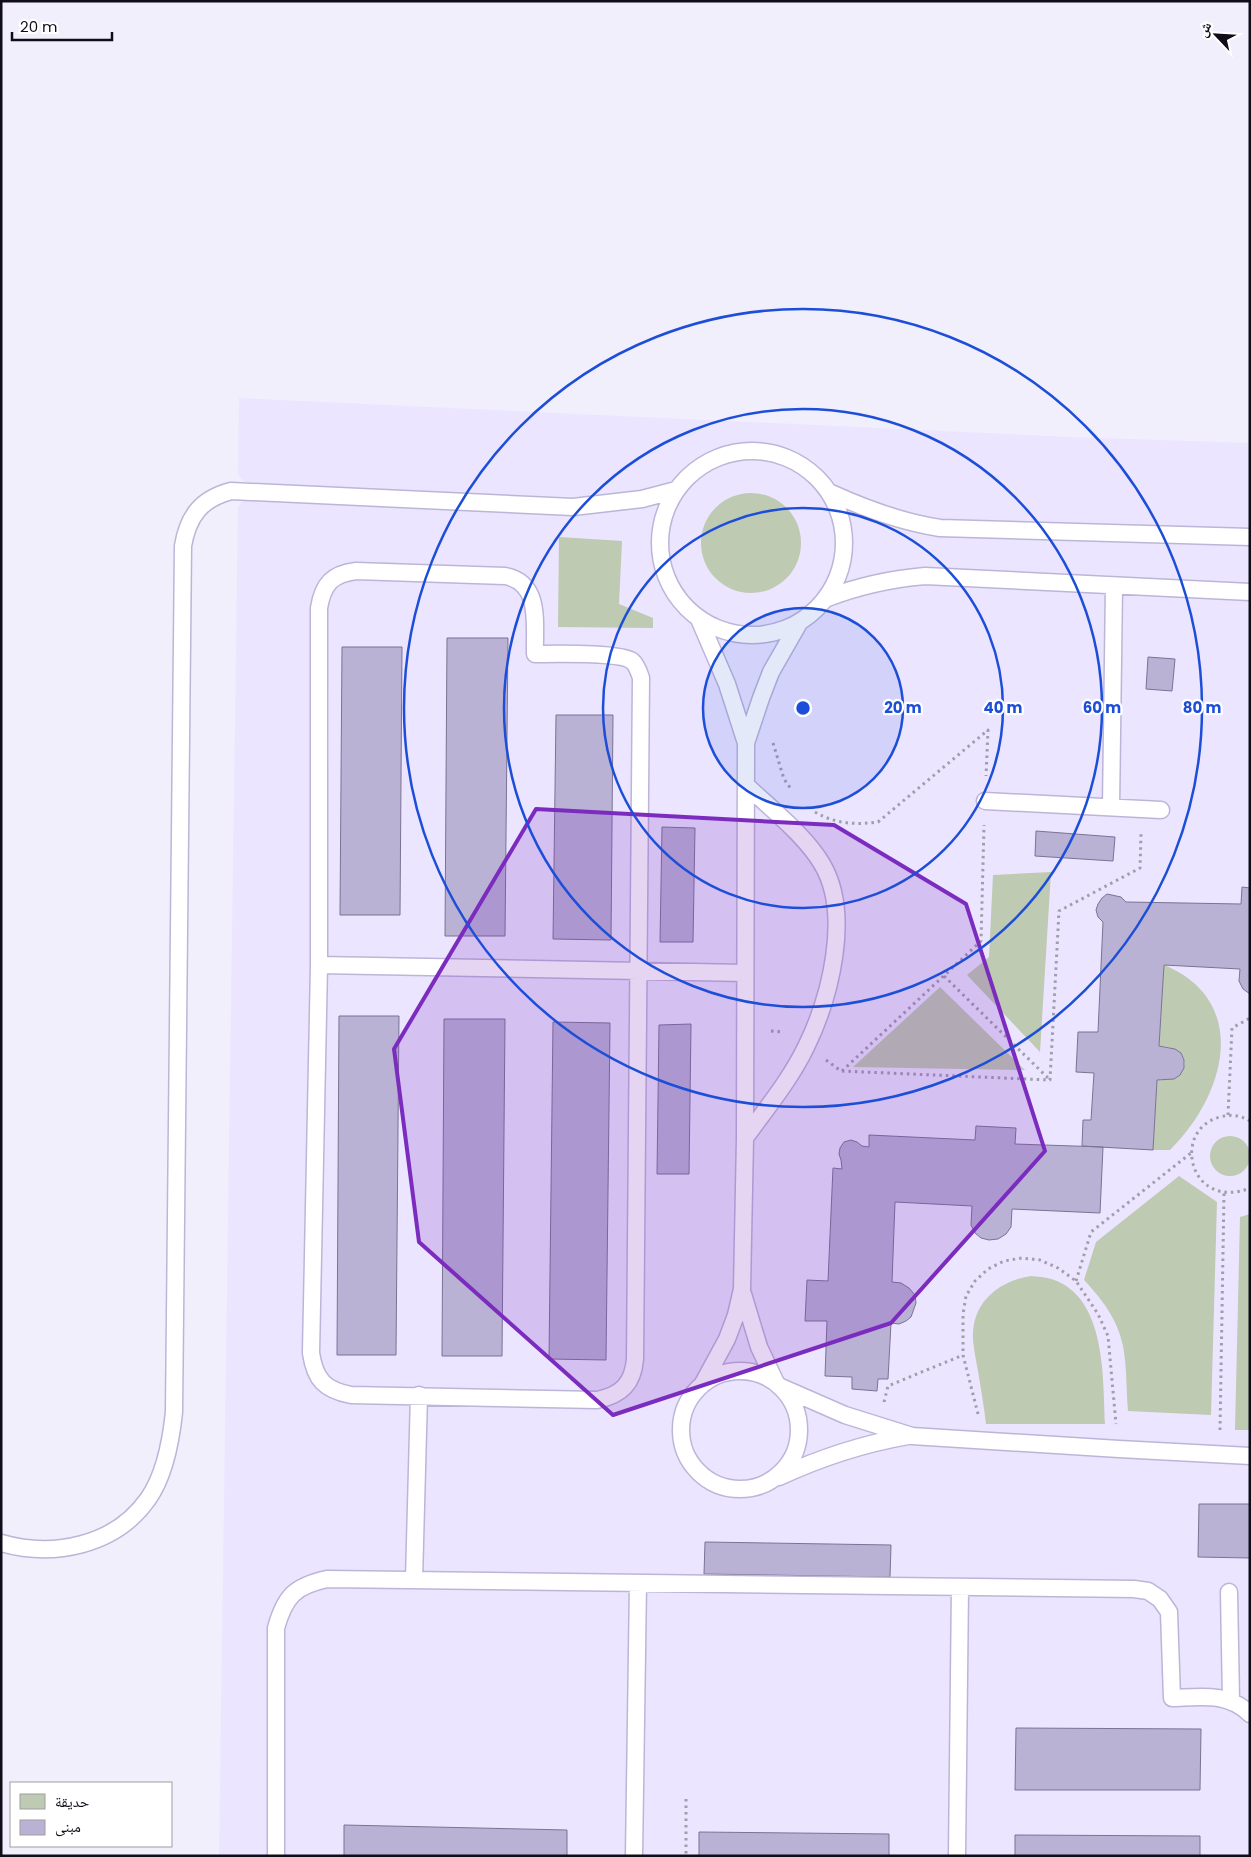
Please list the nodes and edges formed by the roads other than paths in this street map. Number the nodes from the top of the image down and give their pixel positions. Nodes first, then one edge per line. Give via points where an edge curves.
1 (676, 490) junction
2 (831, 493) junction
3 (1250, 537) edge
4 (1114, 587) junction
5 (1250, 592) edge
6 (826, 599) junction
7 (699, 619) junction
8 (799, 622) junction
9 (746, 743) junction
10 (746, 785) junction
11 (985, 801) road end
12 (1112, 807) junction
13 (1161, 810) dead end
14 (318, 965) junction
15 (638, 971) junction
16 (745, 973) junction
17 (745, 1138) junction
18 (742, 1289) junction
19 (702, 1385) junction
20 (778, 1385) junction
21 (419, 1395) junction
22 (912, 1436) junction
23 (1250, 1456) edge
24 (766, 1483) junction
25 (1, 1542) edge
26 (414, 1580) junction
27 (638, 1583) junction
28 (960, 1587) junction
29 (1229, 1592) dead end
30 (1230, 1700) junction
31 (1250, 1714) edge
32 (276, 1856) edge
33 (634, 1856) edge
34 (957, 1856) edge

1 - 2 lane via 710,460 731,452 754,450 777,453 798,461
1 - 7 lane via 663,520 661,560 668,582 681,603
1 - 25 lane via 642,499 573,507 238,490 218,494 193,515 183,546 172,1430 164,1466 149,1499 118,1528 79,1546 59,1550 38,1550
2 - 3 lane via 884,516 940,528
2 - 6 lane via 840,513 844,558
4 - 5 lane
4 - 6 lane via 925,576 874,583
4 - 12 lane
6 - 8 lane
7 - 8 lane via 722,631 748,636 774,633
7 - 9 lane via 727,684
8 - 9 lane via 771,672
9 - 10 lane
10 - 16 lane
10 - 17 lane via 808,845 823,864 832,887 836,911 835,954 828,985 806,1046 792,1072
11 - 12 lane
12 - 13 lane
14 - 15 lane
14 - 15 lane via 319,608 321,596 334,578 345,573 365,572 515,578 531,593 535,654 618,656 631,660 638,668 642,690
14 - 21 lane via 313,1366 327,1387 339,1392 351,1395
15 - 16 lane
15 - 21 lane via 636,1359 631,1378 617,1394 597,1400
16 - 17 lane
17 - 18 lane
18 - 19 lane via 727,1339
18 - 20 lane via 752,1328
19 - 20 lane via 719,1375 739,1371 758,1374
19 - 24 lane via 690,1400 683,1417 682,1436 686,1454 697,1470 712,1482 730,1488 749,1488
20 - 22 lane via 845,1416
20 - 24 lane via 791,1399 799,1430 797,1446 790,1461 780,1474
21 - 26 lane
22 - 23 lane
22 - 24 lane via 852,1448
26 - 27 lane
26 - 32 lane via 327,1579 308,1583 292,1594 281,1609 276,1628
27 - 28 lane
27 - 33 lane
28 - 30 lane via 1148,1591 1160,1599 1169,1612 1172,1698 1218,1697
28 - 34 lane
29 - 30 lane
30 - 31 lane

